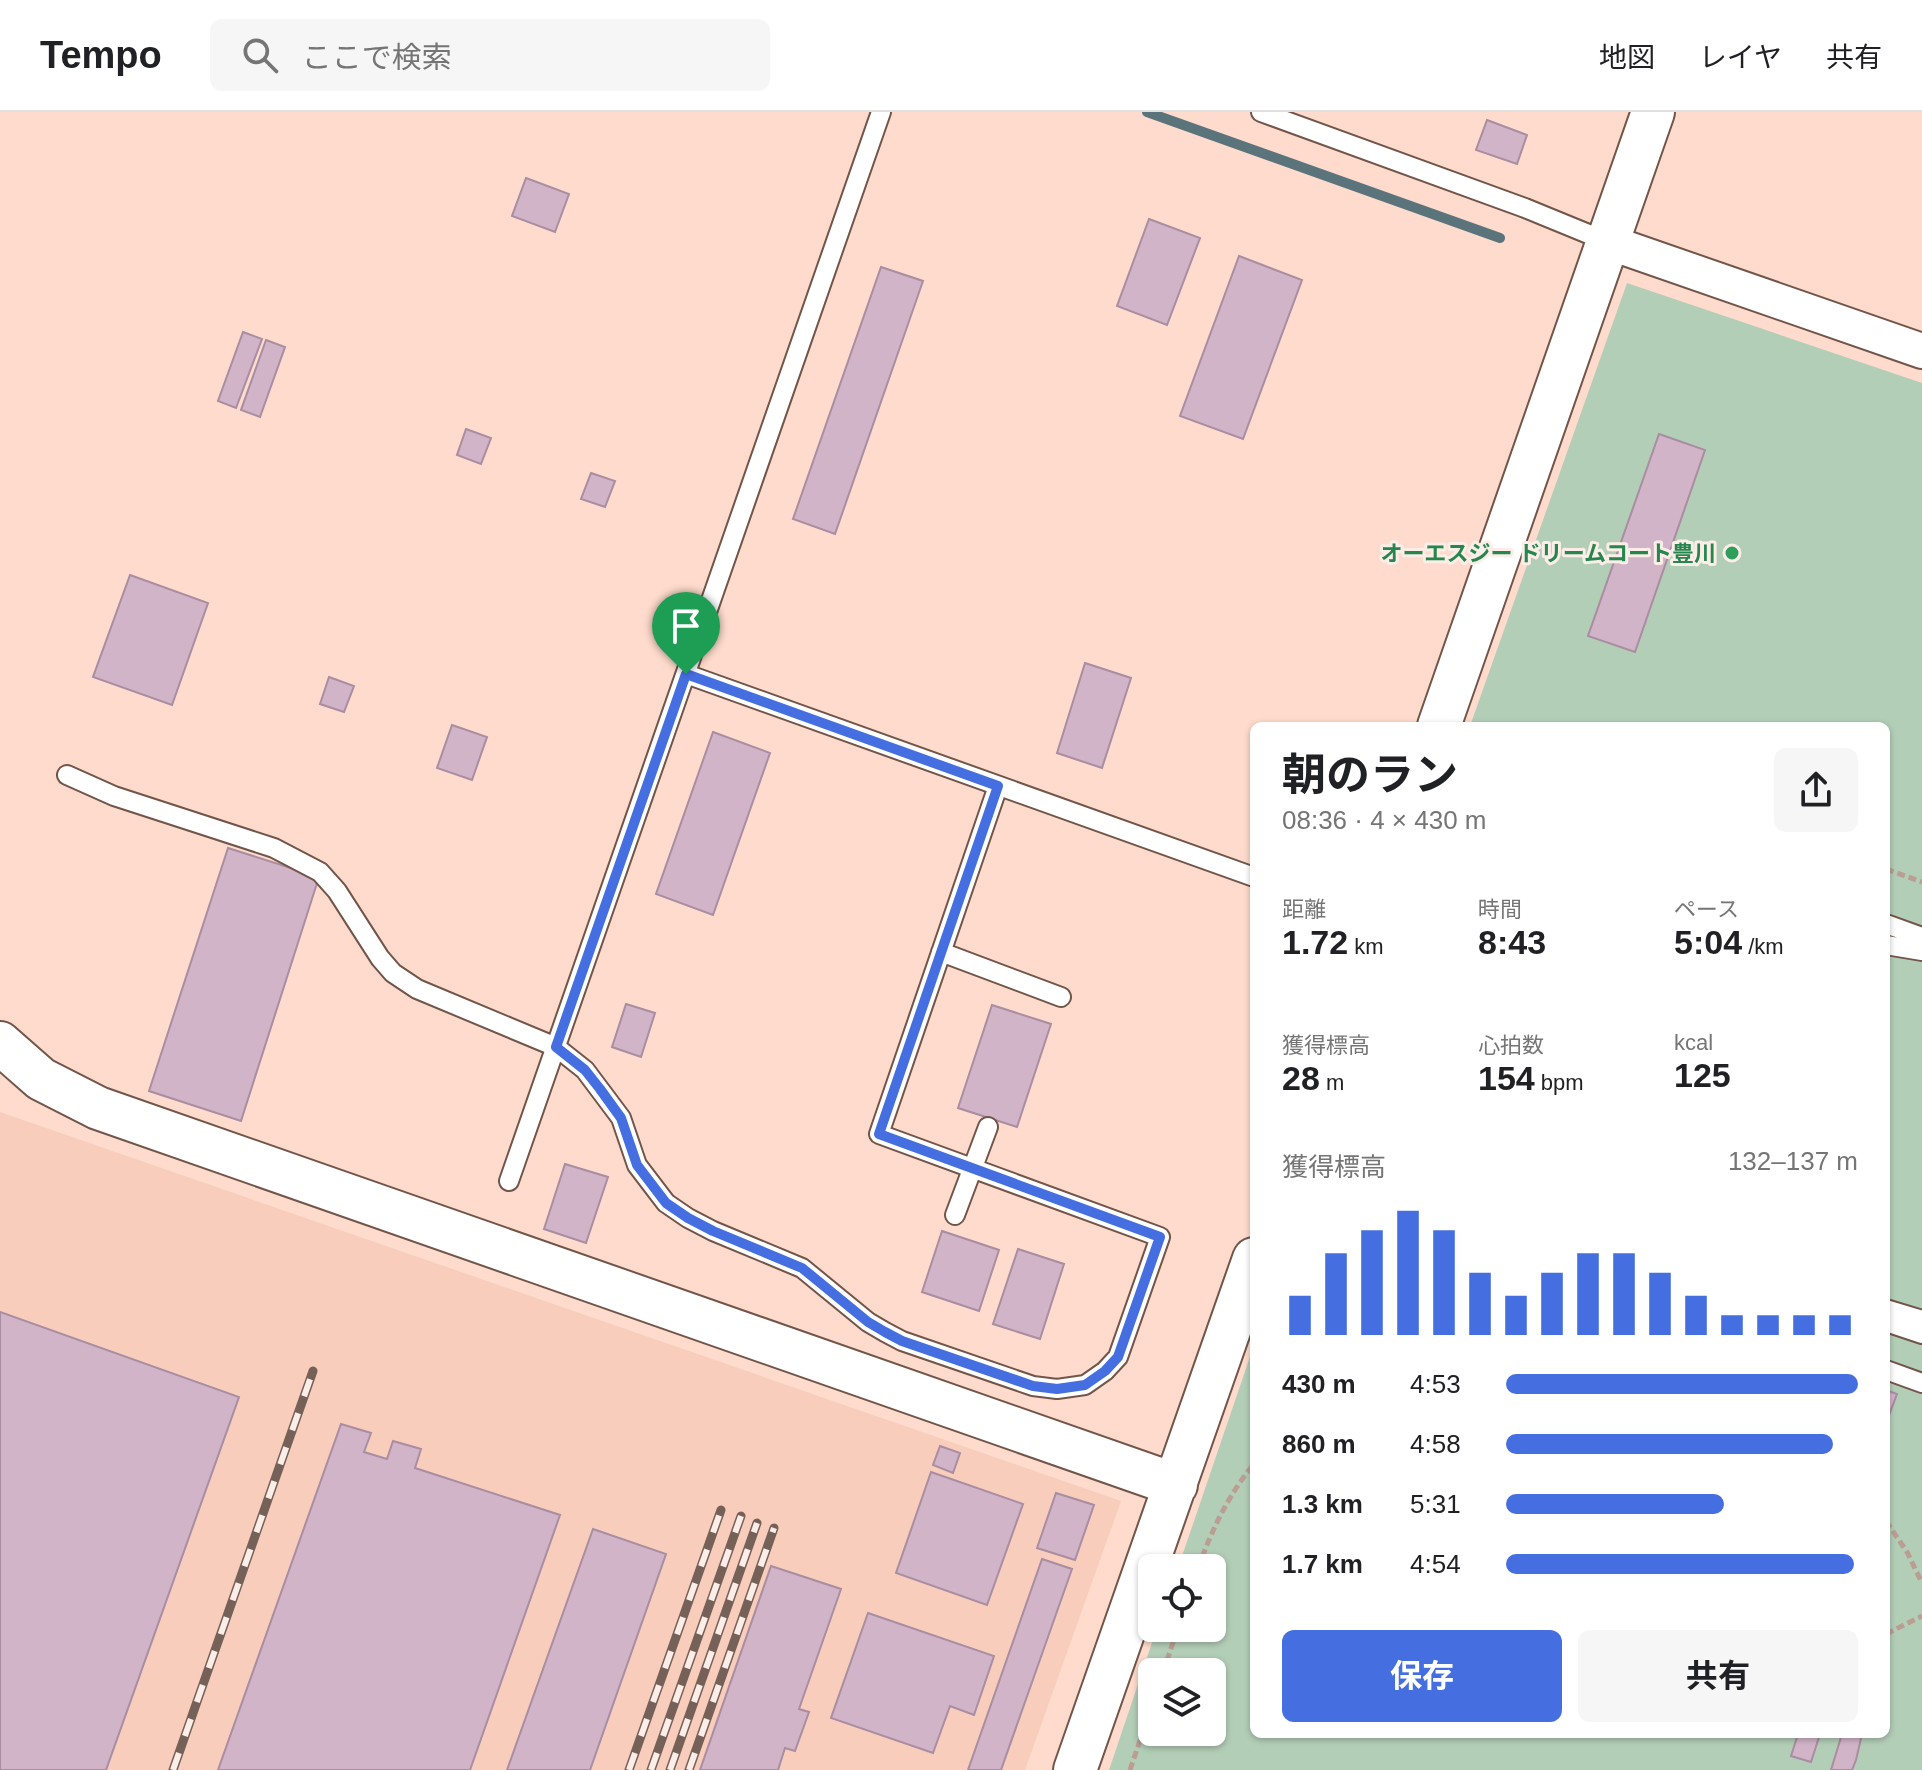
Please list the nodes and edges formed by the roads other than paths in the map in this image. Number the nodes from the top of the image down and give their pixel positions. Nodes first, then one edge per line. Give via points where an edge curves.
1 (881, 112) edge
2 (1261, 112) edge
3 (1653, 112) edge
4 (1608, 242) junction
5 (1922, 351) edge
6 (686, 674) junction
7 (1440, 722) edge
8 (67, 775) dead end
9 (998, 786) junction
10 (1250, 876) edge
11 (1890, 925) edge
12 (1922, 937) edge
13 (1890, 946) edge
14 (1922, 951) edge
15 (941, 952) junction
16 (1061, 997) dead end
17 (0, 1043) edge
18 (556, 1047) junction
19 (988, 1127) dead end
20 (972, 1169) junction
21 (509, 1181) dead end
22 (955, 1215) dead end
23 (1250, 1271) edge
24 (1890, 1310) edge
25 (1922, 1320) edge
26 (1890, 1323) edge
27 (1922, 1334) edge
28 (1890, 1371) edge
29 (1918, 1377) edge
30 (1176, 1485) junction
31 (1075, 1770) edge

1 - 6 lane
2 - 4 lane
3 - 4 street
4 - 5 street
4 - 7 street
6 - 9 lane
6 - 18 lane
8 - 18 lane via 303,862 337,891 393,973 417,989
9 - 10 lane
9 - 15 lane
11 - 12 lane
13 - 14 lane
15 - 16 lane
15 - 20 lane via 879,1134
17 - 30 street via 41,1079 98,1108
18 - 20 lane via 600,1089 621,1118 637,1165 666,1203 688,1218 802,1268 868,1322 902,1341 1033,1386 1085,1385 1118,1357 1160,1237
18 - 21 lane
19 - 20 lane
20 - 22 lane
23 - 30 street
24 - 25 lane
26 - 27 lane
28 - 29 lane
30 - 31 street

